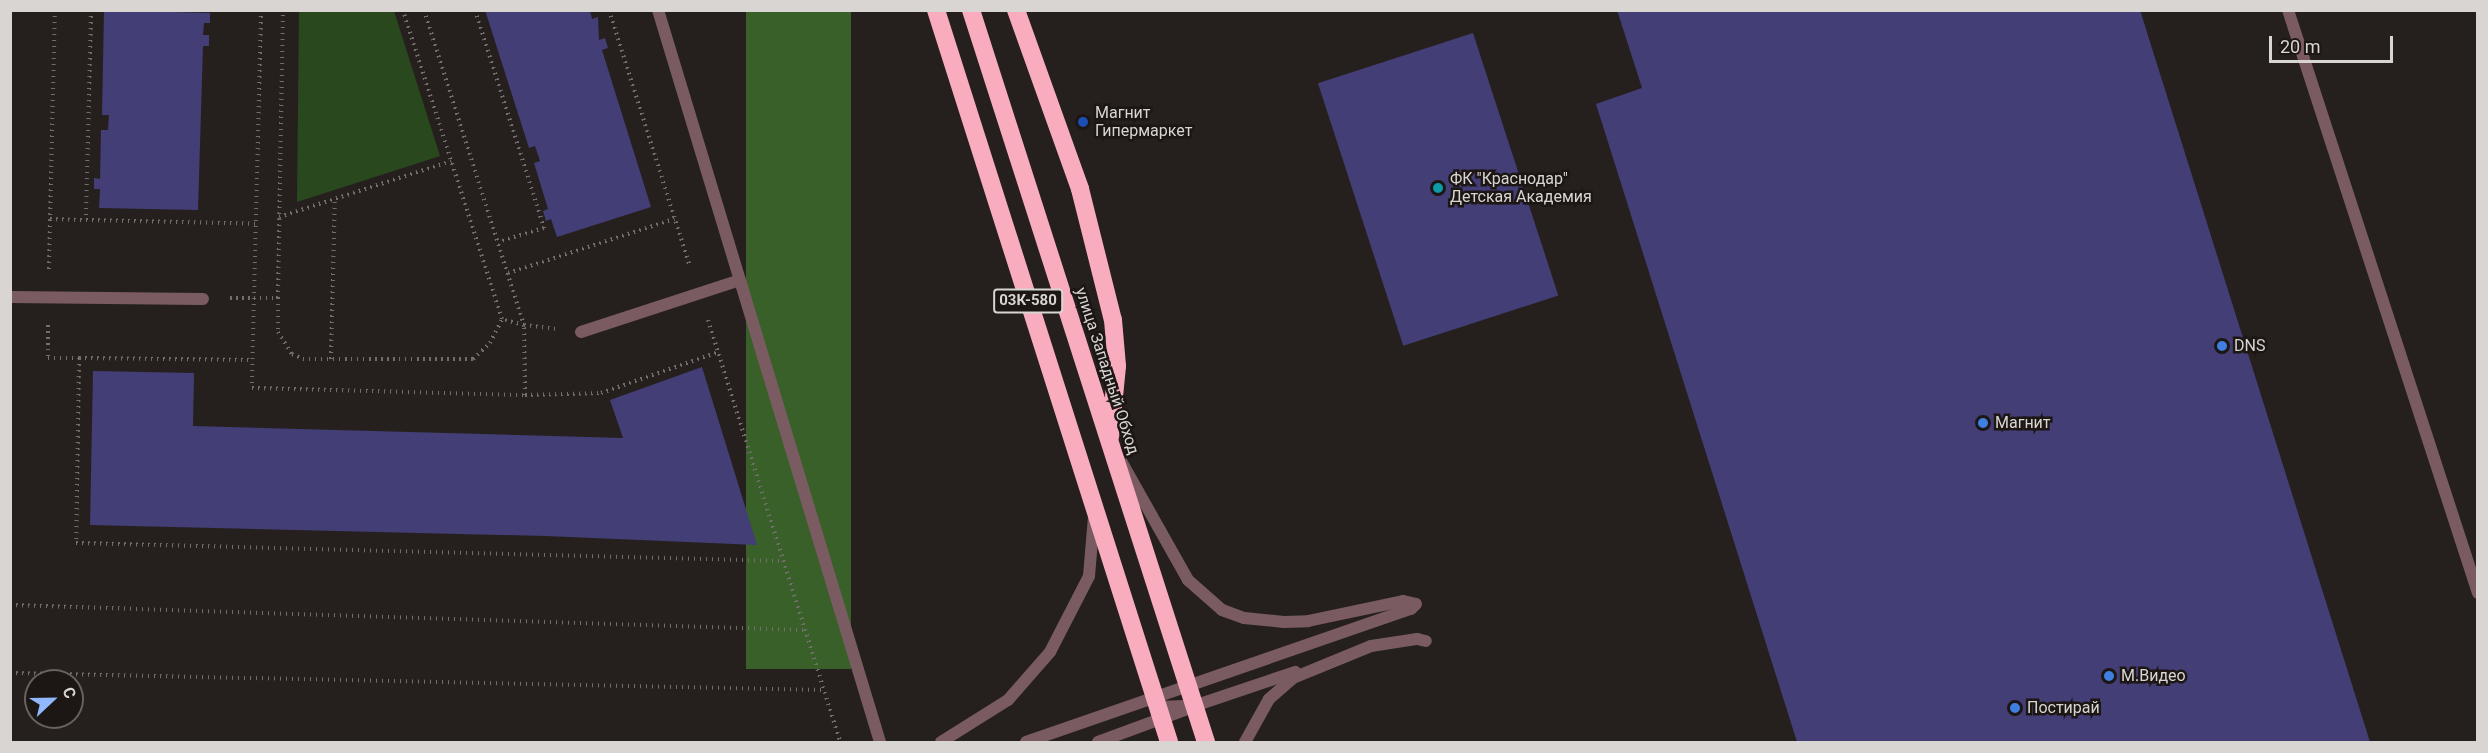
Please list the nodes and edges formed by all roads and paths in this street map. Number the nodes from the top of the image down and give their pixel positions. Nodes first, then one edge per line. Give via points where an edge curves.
1 (55, 10) edge
2 (91, 10) edge
3 (261, 10) edge
4 (283, 10) edge
5 (403, 10) edge
6 (424, 10) edge
7 (475, 10) edge
8 (609, 10) edge
9 (658, 10) edge
10 (936, 10) edge
11 (970, 10) edge
12 (1016, 10) edge
13 (2288, 10) edge
14 (451, 162) junction
15 (335, 199) junction
16 (279, 217) junction
17 (50, 219) junction
18 (86, 219) junction
19 (674, 219) junction
20 (256, 224) junction
21 (498, 242) junction
22 (508, 273) junction
23 (740, 280) junction
24 (699, 293) junction
25 (10, 297) edge
26 (48, 297) junction
27 (254, 298) junction
28 (278, 298) junction
29 (204, 299) joint
30 (502, 319) junction
31 (524, 325) junction
32 (580, 332) joint
33 (718, 352) junction
34 (79, 358) junction
35 (331, 359) junction
36 (253, 360) junction
37 (525, 395) junction
38 (1109, 442) junction
39 (1095, 510) junction
40 (784, 561) junction
41 (2478, 593) edge
42 (10, 605) edge
43 (805, 630) junction
44 (1426, 641) dead end
45 (1324, 662) junction
46 (10, 673) edge
47 (824, 690) junction
48 (1175, 702) junction
49 (840, 742) edge
50 (880, 742) edge
51 (941, 742) edge
52 (1026, 742) edge
53 (1098, 742) edge
54 (1169, 742) edge
55 (1206, 742) edge
56 (1245, 742) edge

1 - 17 path
2 - 18 path
3 - 20 path
4 - 16 path
5 - 14 path
6 - 21 path
7 - 21 path via 544,228
8 - 19 path
9 - 23 street
10 - 39 highway, улица Западный Обход / 03К-580
11 - 38 highway, улица Западный Обход / 03К-580
12 - 38 highway via 1080,189 1113,320 1116,366
13 - 41 street
14 - 15 path
14 - 30 path
15 - 16 path
15 - 35 path
16 - 28 path
17 - 18 path
17 - 26 path
18 - 20 path
19 - 22 path
19 - 24 path
20 - 27 path
21 - 22 path
22 - 31 path
23 - 24 street
23 - 50 street
24 - 32 street
24 - 33 path
25 - 26 street
26 - 29 street
26 - 34 path via 48,358
27 - 28 path
27 - 29 path
27 - 36 path
28 - 35 path via 278,332 292,354 303,359
30 - 31 path
30 - 35 path via 490,343 473,359
31 - 32 path
31 - 37 path
33 - 37 path via 601,393
33 - 40 path
34 - 36 path
34 - 40 path via 76,543
36 - 37 path via 252,388
38 - 48 highway, улица Западный Обход / 03К-580
38 - 48 street via 1147,501 1188,580 1222,610 1284,622 1308,621 1403,601 1416,604
39 - 48 highway, улица Западный Обход / 03К-580
39 - 51 street via 1089,576 1050,652 1008,700
40 - 43 path
42 - 43 path
43 - 47 path
44 - 45 street via 1387,642
45 - 48 street
45 - 56 street via 1293,678 1269,699
46 - 47 path
47 - 49 path
48 - 52 street
48 - 53 street
48 - 54 highway, улица Западный Обход / 03К-580
48 - 55 highway, улица Западный Обход / 03К-580

